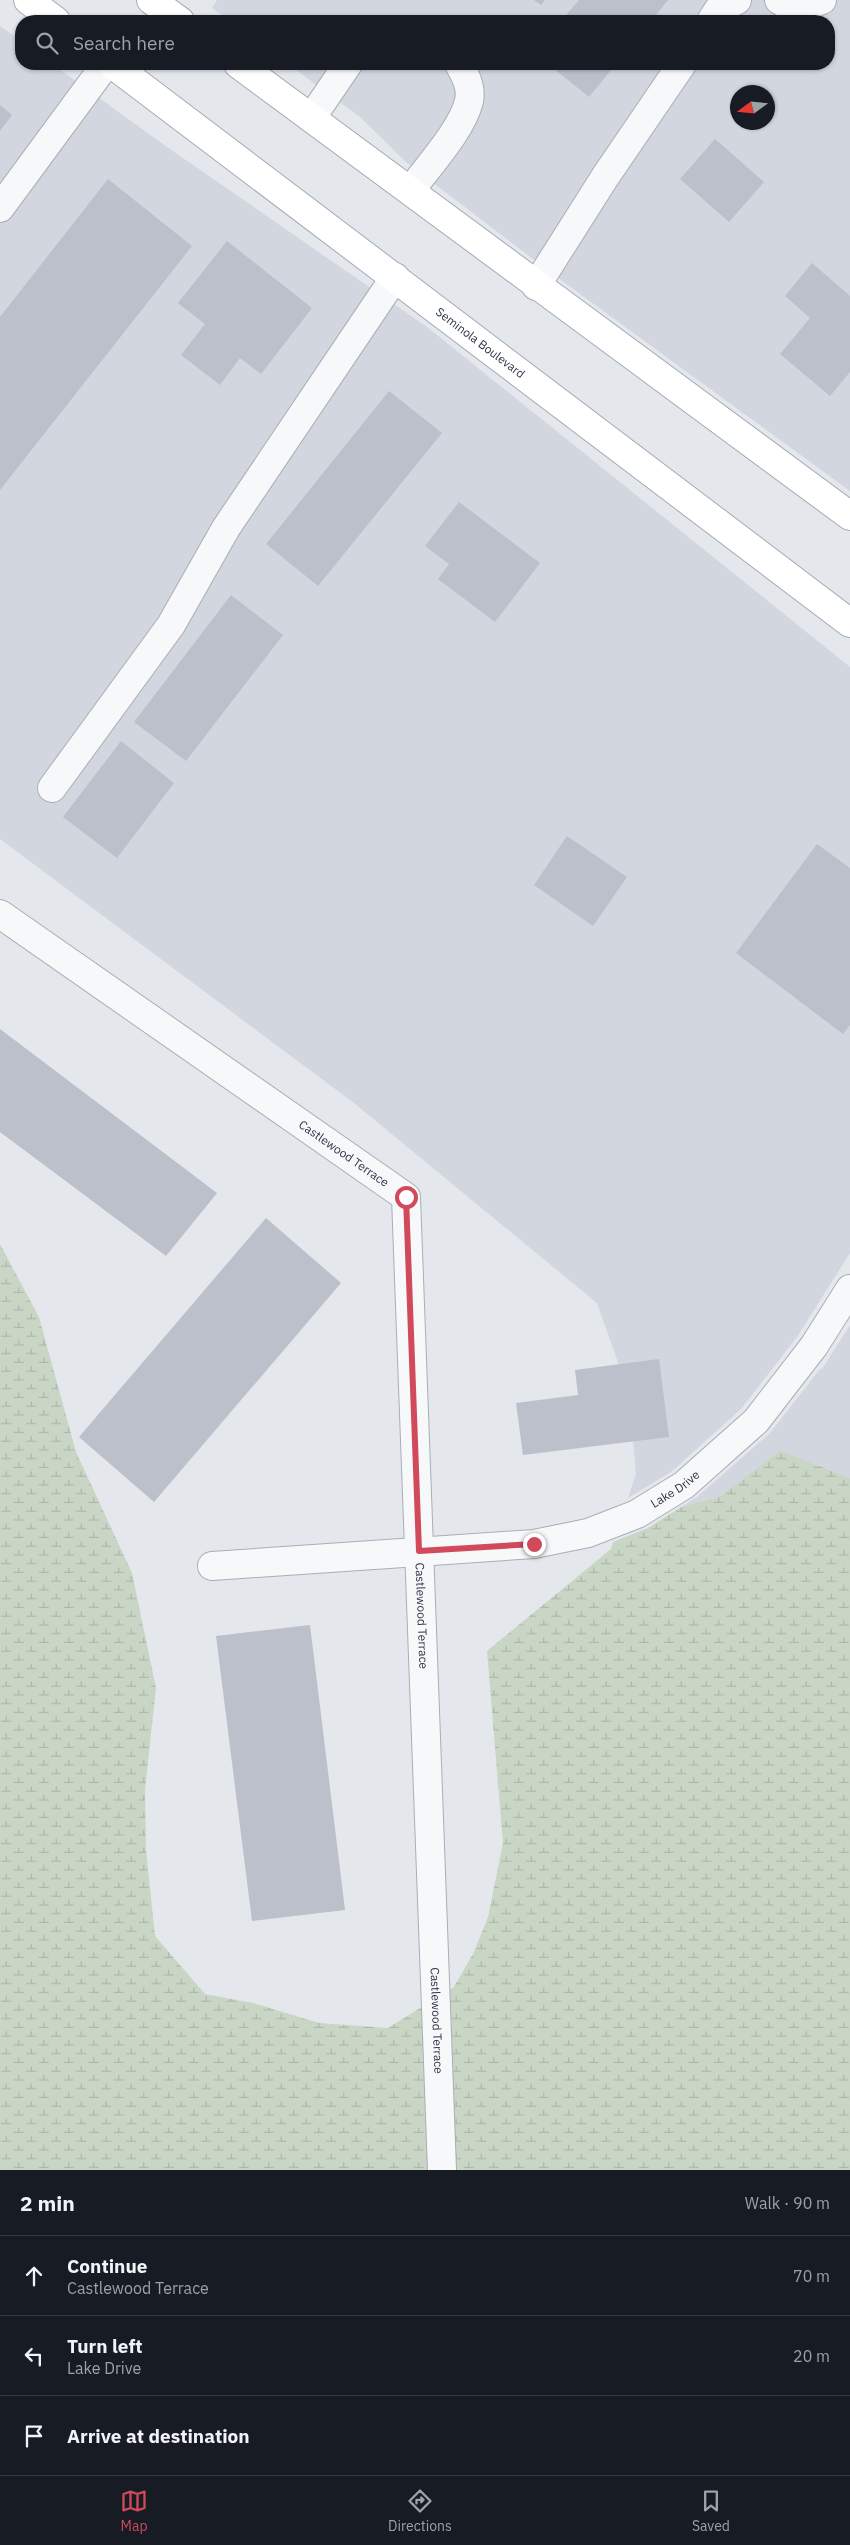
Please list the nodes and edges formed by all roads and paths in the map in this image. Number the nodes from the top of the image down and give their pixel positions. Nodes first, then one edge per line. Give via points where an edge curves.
1 (28, 0) edge
2 (151, 0) edge
3 (737, 0) edge
4 (779, 0) edge
5 (822, 0) edge
6 (48, 15) edge
7 (172, 15) edge
8 (715, 15) edge
9 (102, 70) edge
10 (120, 70) edge
11 (246, 70) edge
12 (344, 70) edge
13 (462, 70) edge
14 (678, 70) edge
15 (312, 117) junction
16 (411, 190) junction
17 (0, 208) edge
18 (395, 277) junction
19 (536, 286) junction
20 (850, 516) edge
21 (850, 623) edge
22 (52, 788) dead end
23 (0, 914) edge
24 (850, 1289) edge
25 (419, 1551) junction
26 (212, 1566) dead end
27 (442, 2170) edge

1 - 6 main road
2 - 7 main road
3 - 8 street
4 - 5 street via 796,10
9 - 17 street
10 - 18 main road, Seminola Boulevard
11 - 15 main road
12 - 15 street
13 - 16 street via 468,82 469,100 456,128
14 - 19 street
15 - 16 main road
16 - 19 main road
18 - 21 main road, Seminola Boulevard
18 - 22 street via 226,528 171,625
19 - 20 main road
23 - 25 street, Castlewood Terrace via 406,1197
24 - 25 street, Lake Drive via 814,1346 756,1421 684,1485 637,1514 588,1533 534,1544
25 - 26 street, Lake Drive
25 - 27 street, Castlewood Terrace

